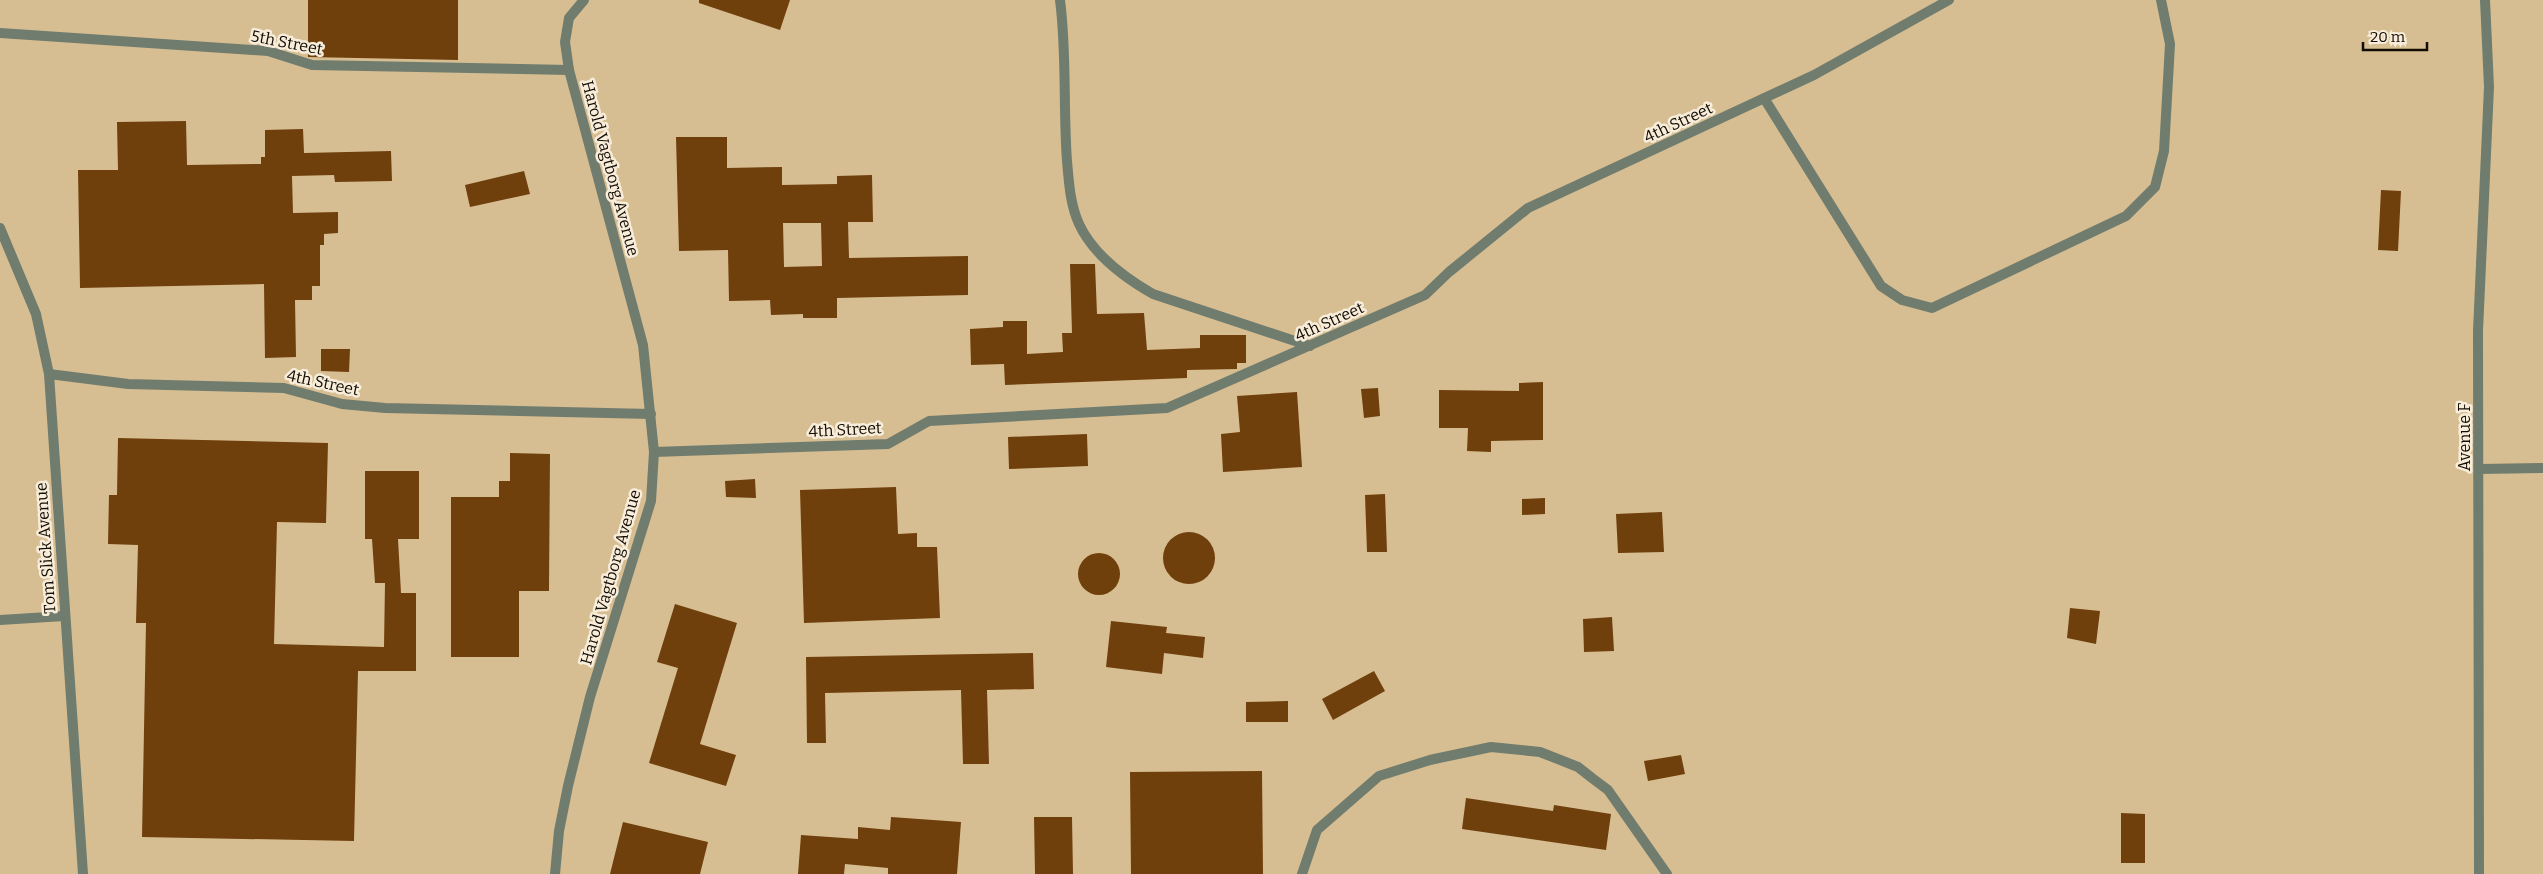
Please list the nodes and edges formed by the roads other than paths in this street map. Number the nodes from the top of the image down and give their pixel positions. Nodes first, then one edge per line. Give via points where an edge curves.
1 (584, 0) edge
2 (1060, 0) edge
3 (1949, 0) edge
4 (2161, 0) edge
5 (2485, 0) edge
6 (0, 33) edge
7 (569, 70) junction
8 (1764, 98) junction
9 (0, 228) edge
10 (1310, 346) junction
11 (48, 374) junction
12 (651, 414) junction
13 (654, 452) junction
14 (2543, 468) edge
15 (2479, 469) junction
16 (64, 616) junction
17 (0, 620) edge
18 (83, 874) edge
19 (555, 874) edge
20 (1302, 874) edge
21 (1667, 874) edge
22 (2479, 874) edge

1 - 7 street, Harold Vagtborg Avenue via 569,18 565,42
2 - 10 street via 1070,200 1095,249 1136,284 1153,294
3 - 8 street, 4th Street via 1814,75
4 - 8 street via 2170,44 2164,151 2155,187 2126,216 1932,308 1902,300 1881,286
5 - 15 street, Avenue F via 2489,87 2478,331
6 - 7 street, 5th Street via 268,51 312,65
7 - 12 street, Harold Vagtborg Avenue via 643,345
8 - 10 street, 4th Street via 1528,208 1425,295
9 - 11 street, Tom Slick Avenue via 36,314
10 - 13 street, 4th Street via 1167,408 929,421 888,444
11 - 12 street, 4th Street via 128,384 284,388 342,404 385,408
11 - 16 street, Tom Slick Avenue
12 - 13 street, Harold Vagtborg Avenue
13 - 19 street, Harold Vagtborg Avenue via 651,501 590,697 568,786
14 - 15 street
15 - 22 street, Avenue F
16 - 17 street
16 - 18 street, Tom Slick Avenue
20 - 21 street via 1317,830 1379,776 1430,760 1491,747 1540,752 1578,767 1608,790

